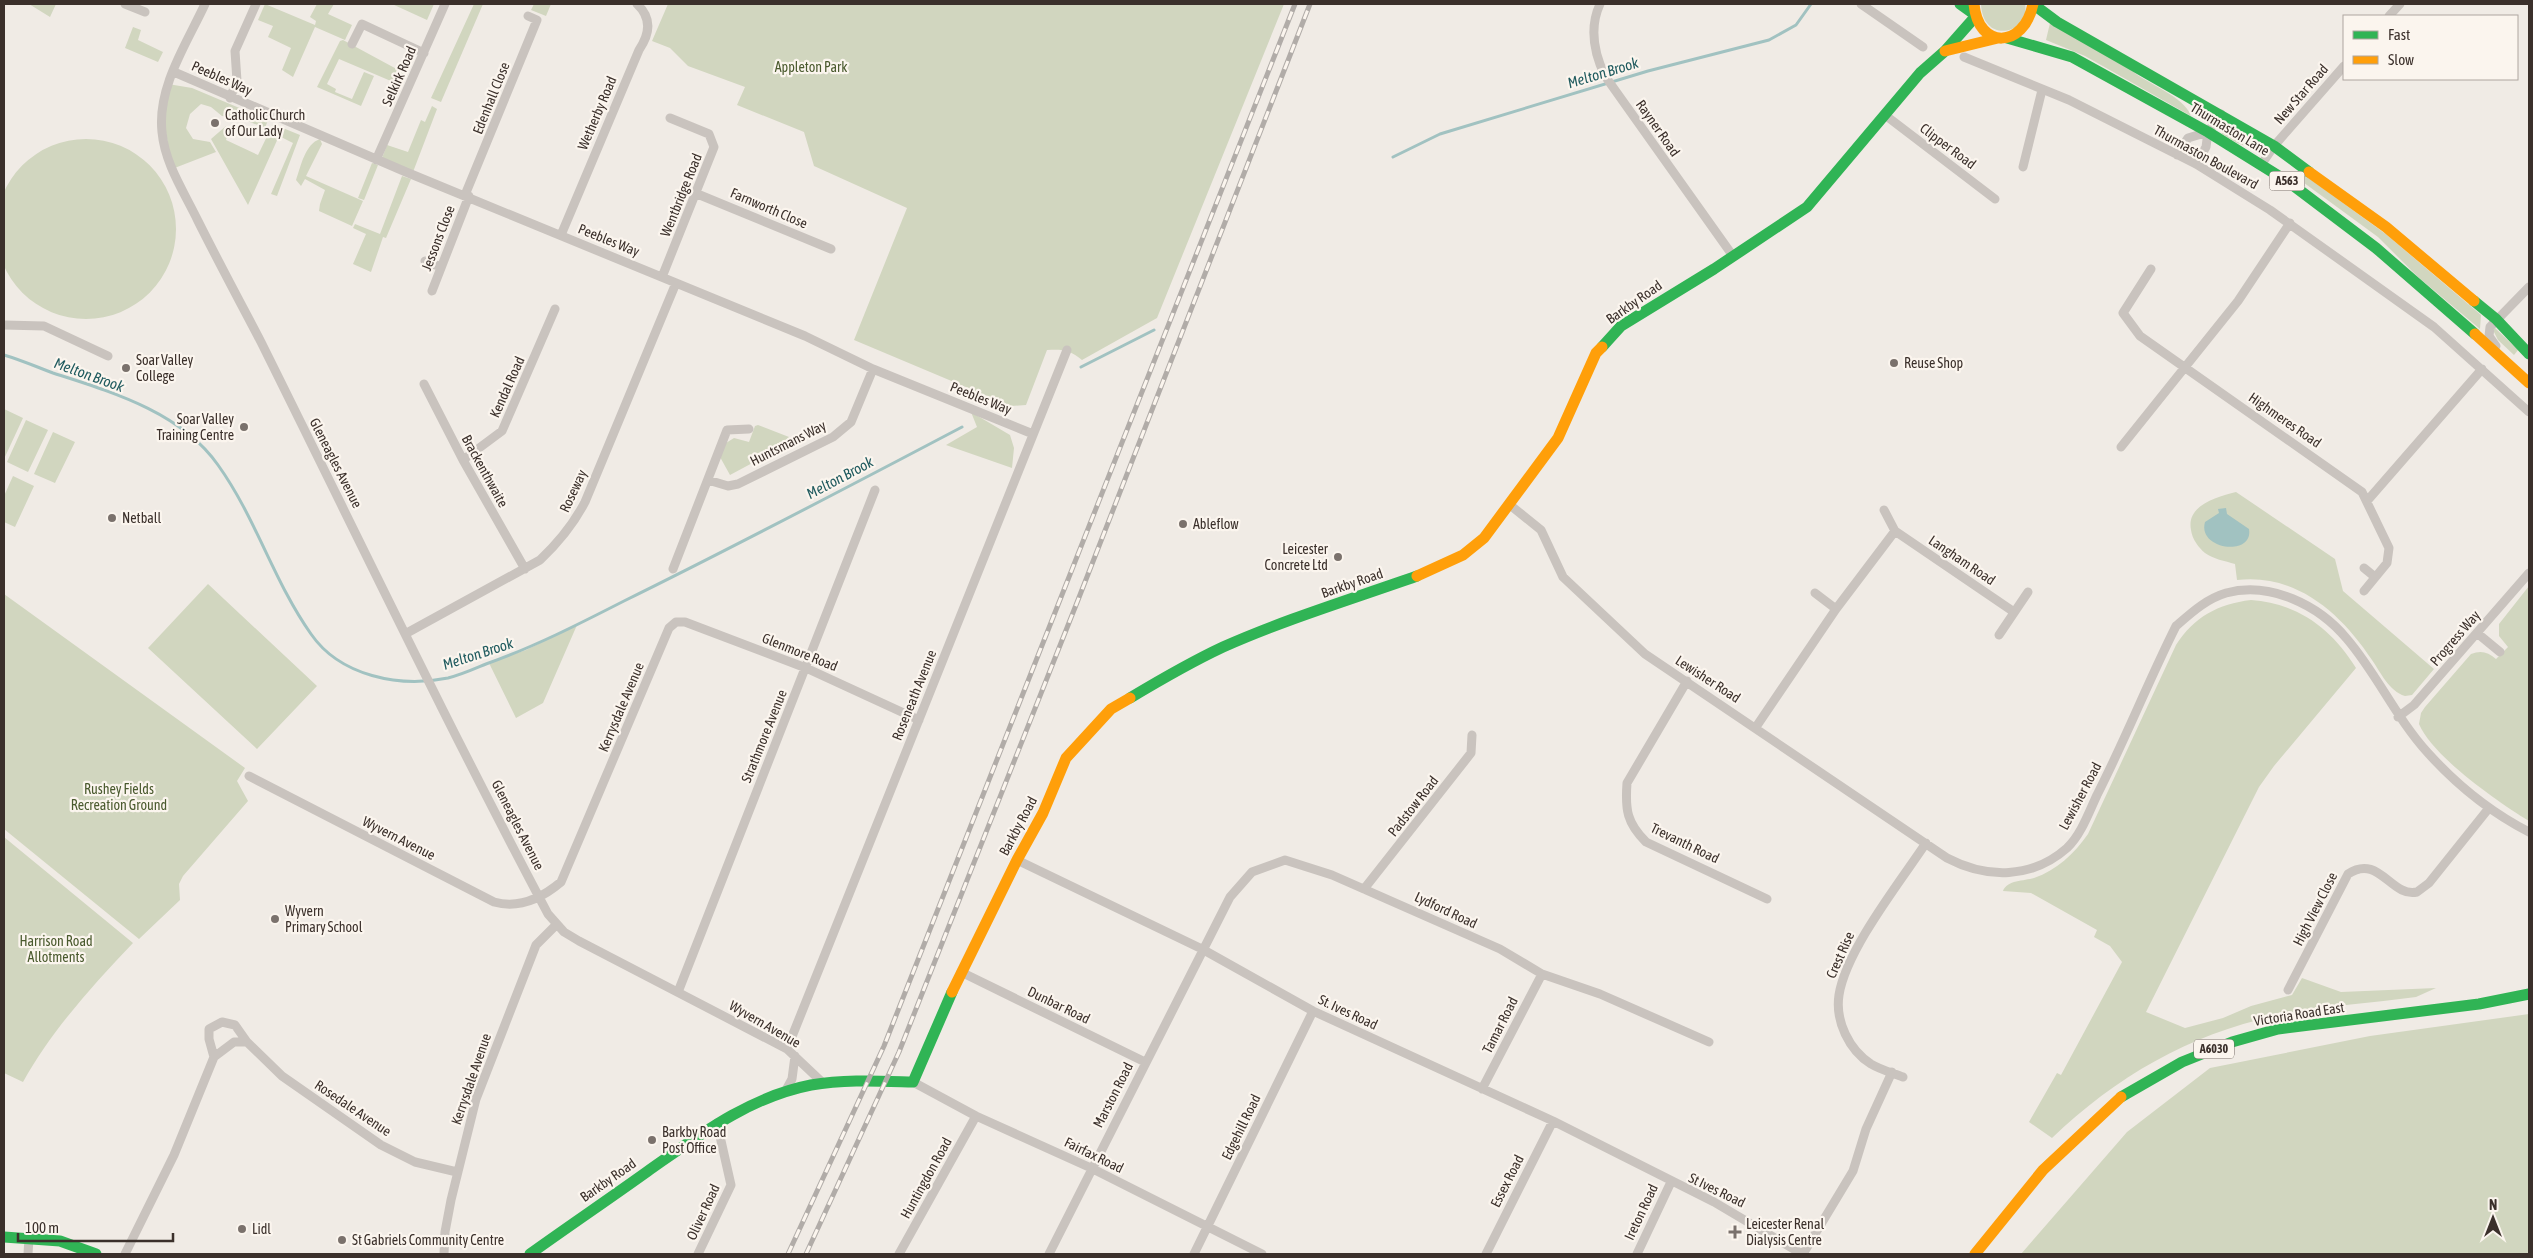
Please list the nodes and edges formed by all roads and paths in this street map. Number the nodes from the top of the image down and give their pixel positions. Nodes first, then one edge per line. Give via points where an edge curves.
1 (125, 4) edge
2 (205, 4) edge
3 (256, 4) edge
4 (445, 4) edge
5 (637, 4) edge
6 (1600, 4) edge
7 (1861, 4) edge
8 (1960, 4) edge
9 (2033, 4) edge
10 (2400, 4) edge
11 (145, 12) dead end
12 (1974, 12) edge
13 (2390, 15) edge
14 (528, 16) dead end
15 (2002, 38) junction
16 (352, 44) dead end
17 (1923, 47) dead end
18 (1945, 51) junction
19 (424, 52) junction
20 (1964, 57) dead end
21 (2343, 67) edge
22 (174, 72) junction
23 (2042, 90) junction
24 (230, 98) junction
25 (2221, 114) junction
26 (1885, 116) junction
27 (670, 118) dead end
28 (2208, 132) junction
29 (2274, 146) junction
30 (2177, 155) junction
31 (376, 160) junction
32 (2196, 164) junction
33 (2261, 165) junction
34 (2023, 167) dead end
35 (695, 193) junction
36 (467, 195) junction
37 (1995, 199) dead end
38 (2290, 223) junction
39 (561, 235) junction
40 (831, 249) dead end
41 (1733, 256) junction
42 (425, 261) dead end
43 (442, 267) junction
44 (2151, 269) dead end
45 (662, 277) junction
46 (676, 283) junction
47 (2529, 287) edge
48 (432, 290) dead end
49 (555, 309) dead end
50 (2496, 320) junction
51 (4, 325) edge
52 (1067, 350) dead end
53 (2529, 354) edge
54 (108, 356) dead end
55 (2506, 360) junction
56 (2184, 366) junction
57 (873, 369) junction
58 (2482, 369) junction
59 (2529, 383) edge
60 (424, 384) dead end
61 (2529, 412) edge
62 (749, 429) dead end
63 (1033, 434) junction
64 (2121, 447) dead end
65 (463, 460) junction
66 (708, 480) junction
67 (874, 490) dead end
68 (2367, 501) junction
69 (1510, 505) junction
70 (1884, 510) dead end
71 (1895, 531) junction
72 (2364, 568) dead end
73 (525, 569) junction
74 (673, 569) dead end
75 (2529, 573) edge
76 (2375, 577) junction
77 (2364, 591) dead end
78 (2028, 592) dead end
79 (1815, 593) dead end
80 (1836, 609) junction
81 (2014, 612) junction
82 (669, 628) joint
83 (2477, 633) junction
84 (405, 634) junction
85 (1999, 635) dead end
86 (2500, 652) dead end
87 (806, 668) junction
88 (1687, 681) junction
89 (2398, 717) junction
90 (919, 720) junction
91 (1756, 727) junction
92 (1472, 735) dead end
93 (250, 776) dead end
94 (2490, 808) junction
95 (2529, 832) edge
96 (1926, 843) junction
97 (1017, 860) junction
98 (1364, 889) junction
99 (539, 896) junction
100 (1767, 899) dead end
101 (556, 925) junction
102 (1202, 949) junction
103 (961, 972) junction
104 (1542, 974) junction
105 (2288, 990) dead end
106 (678, 992) junction
107 (2529, 994) edge
108 (1313, 1011) junction
109 (247, 1042) junction
110 (1708, 1042) dead end
111 (787, 1050) junction
112 (795, 1056) junction
113 (214, 1057) junction
114 (1145, 1062) junction
115 (1892, 1072) junction
116 (1903, 1077) dead end
117 (913, 1082) junction
118 (823, 1083) junction
119 (1482, 1089) junction
120 (785, 1092) junction
121 (976, 1116) junction
122 (1553, 1121) junction
123 (717, 1123) junction
124 (1091, 1168) junction
125 (457, 1172) junction
126 (1671, 1182) junction
127 (1207, 1228) junction
128 (4, 1237) edge
129 (29, 1238) junction
130 (28, 1254) edge
131 (96, 1254) edge
132 (125, 1254) edge
133 (444, 1254) edge
134 (530, 1254) edge
135 (698, 1254) edge
136 (899, 1254) edge
137 (1049, 1254) edge
138 (1194, 1254) edge
139 (1262, 1254) edge
140 (1486, 1254) edge
141 (1637, 1254) edge
142 (1802, 1254) edge
143 (1975, 1254) edge

1 - 11 street
2 - 22 street, Gleneagles Avenue
3 - 24 street via 235,51 237,81
4 - 19 street, Selkirk Road
5 - 39 street, Wetherby Road via 644,10 648,37 639,50
6 - 41 street, Rayner Road via 1594,35 1595,49 1605,76
7 - 17 street
8 - 12 main road
9 - 15 main road via 2030,22 2016,35
9 - 25 main road, Thurmaston Lane / A563 via 2057,22
10 - 13 street
12 - 15 main road via 1985,32
12 - 18 main road, Barkby Road
14 - 36 street, Edenhall Close via 541,22
15 - 18 main road, Barkby Road
15 - 28 main road, Thurmaston Lane / A563 via 2072,57
16 - 19 street via 362,24
18 - 26 main road, Barkby Road via 1920,73
19 - 31 street, Selkirk Road
20 - 23 street, Thurmaston Boulevard
21 - 29 street, New Star Road
22 - 24 street, Peebles Way
22 - 84 street, Gleneagles Avenue via 162,108 161,130 165,151
23 - 30 street, Thurmaston Boulevard via 2069,100
23 - 34 street
24 - 31 street, Peebles Way
25 - 28 street
25 - 29 main road, Thurmaston Lane / A563
26 - 37 street, Clipper Road
26 - 41 main road, Barkby Road via 1807,206
27 - 35 street, Wentbridge Road via 709,134 714,142 713,152
28 - 30 street via 2188,138
28 - 32 street via 2206,147
28 - 33 main road, Thurmaston Lane / A563
29 - 33 street, New Star Road
29 - 50 main road, Thurmaston Lane / A563 via 2386,227
30 - 32 street, Thurmaston Boulevard
31 - 36 street, Peebles Way
32 - 38 street, Thurmaston Boulevard
33 - 55 main road, Thurmaston Lane / A563 via 2376,248
35 - 40 street, Farnworth Close
35 - 45 street, Wentbridge Road
36 - 39 street, Peebles Way
36 - 43 street, Jessons Close
38 - 56 street via 2238,300
38 - 58 street, Thurmaston Boulevard via 2434,327
39 - 45 street, Peebles Way
41 - 69 main road, Barkby Road via 1621,326 1596,353 1558,438
42 - 43 street
43 - 48 street, Jessons Close
44 - 56 street, Highmeres Road via 2123,314 2140,336
45 - 46 street, Peebles Way
46 - 57 street, Peebles Way via 805,336
46 - 73 street, Roseway via 574,523 556,544
47 - 50 street
49 - 65 street, Kendal Road via 502,431
50 - 53 main road, Thurmaston Lane / A563
50 - 55 street via 2490,327 2489,336
51 - 54 street via 44,326
52 - 63 street, Roseneath Avenue
55 - 59 main road, Thurmaston Lane / A563
56 - 64 street
56 - 68 street, Highmeres Road via 2354,486
57 - 63 street, Peebles Way
57 - 66 street, Huntsmans Way via 851,422 833,437 734,485
58 - 61 street, Thurmaston Boulevard
58 - 68 street
60 - 65 street, Brackenthwaite
62 - 66 street via 727,430
63 - 90 street, Roseneath Avenue
65 - 73 street, Brackenthwaite
66 - 74 street
67 - 87 street, Strathmore Avenue
68 - 76 street, Highmeres Road via 2389,548 2387,563
69 - 88 street, Lewisher Road via 1541,530 1563,577 1574,589 1645,654
69 - 97 main road, Barkby Road via 1484,538 1463,554 1417,576 1223,647 1178,669 1111,709 1066,758 1044,813
70 - 71 street, Langham Road
71 - 80 street
71 - 81 street, Langham Road
72 - 76 street
73 - 84 street, Roseway
75 - 83 street, Progress Way
76 - 77 street, Highmeres Road
78 - 81 street
79 - 80 street
80 - 91 street
81 - 85 street
82 - 87 street, Glenmore Road via 676,622 686,622
82 - 99 street, Kerrysdale Avenue via 561,882
83 - 86 street
83 - 89 street, Progress Way via 2414,706
84 - 99 street, Gleneagles Avenue
87 - 90 street, Glenmore Road
87 - 106 street, Strathmore Avenue
88 - 91 street, Lewisher Road
88 - 100 street, Trevanth Road via 1628,783 1628,816 1634,830 1646,842
89 - 94 street, Lewisher Road via 2428,754
89 - 96 street, Lewisher Road via 2347,638 2318,614 2279,594 2240,591 2225,594 2192,611 2176,626 2080,829 2052,860 2032,869 1983,872 1963,866
90 - 111 street, Roseneath Avenue
91 - 96 street, Lewisher Road
92 - 98 street, Padstow Road via 1471,753
93 - 99 street, Wyvern Avenue via 494,902 506,906
94 - 95 street, Lewisher Road
94 - 105 street, High View Close via 2429,883 2417,892 2404,891 2377,871 2365,868 2348,874
96 - 115 street, Crest Rise via 1866,933 1838,997 1843,1032 1856,1051 1871,1064
97 - 102 street, St. Ives Road
97 - 103 main road, Barkby Road
98 - 102 street, Lydford Road via 1285,860 1252,872 1230,897
98 - 104 street, Lydford Road via 1500,950
99 - 101 street, Gleneagles Avenue
101 - 106 street, Wyvern Avenue via 579,941
101 - 125 street, Kerrysdale Avenue via 536,945 524,972 476,1099
102 - 108 street, St. Ives Road
102 - 114 street, Marston Road
103 - 114 street, Dunbar Road
103 - 117 main road, Barkby Road
104 - 110 street, Lydford Road via 1600,994
104 - 119 street, Tamar Road
106 - 111 street, Wyvern Avenue
107 - 143 main road, Victoria Road East / A6030 via 2479,1004 2278,1030 2232,1042 2182,1062 2122,1096 2042,1170
108 - 119 street, St. Ives Road
108 - 127 street, Edgehill Road
109 - 113 street via 234,1042
109 - 113 street, Rosedale Avenue via 235,1025 222,1022 209,1029 208,1040
109 - 125 street, Rosedale Avenue via 282,1076 381,1145 415,1162
111 - 112 street, Wyvern Avenue
112 - 118 street, Wyvern Avenue
112 - 120 street via 792,1079
113 - 132 street via 174,1154
114 - 124 street, Marston Road
115 - 116 street, Crest Rise
115 - 142 street via 1866,1129 1853,1171
117 - 118 main road, Barkby Road
117 - 121 street, Fairfax Road
118 - 120 main road, Barkby Road
119 - 122 street, St. Ives Road
120 - 123 main road, Barkby Road
121 - 124 street, Fairfax Road
121 - 136 street, Huntingdon Road
122 - 126 street, St. Ives Road
122 - 140 street, Essex Road
123 - 134 main road, Barkby Road
123 - 135 street, Oliver Road via 731,1185
124 - 127 street, Fairfax Road
124 - 137 street, Marston Road
125 - 133 street, Kerrysdale Avenue
126 - 141 street, Ireton Road
126 - 142 street, St Ives Road via 1748,1220
127 - 138 street, Edgehill Road
127 - 139 street, Fairfax Road
128 - 129 main road
129 - 130 street
129 - 131 main road via 60,1241

